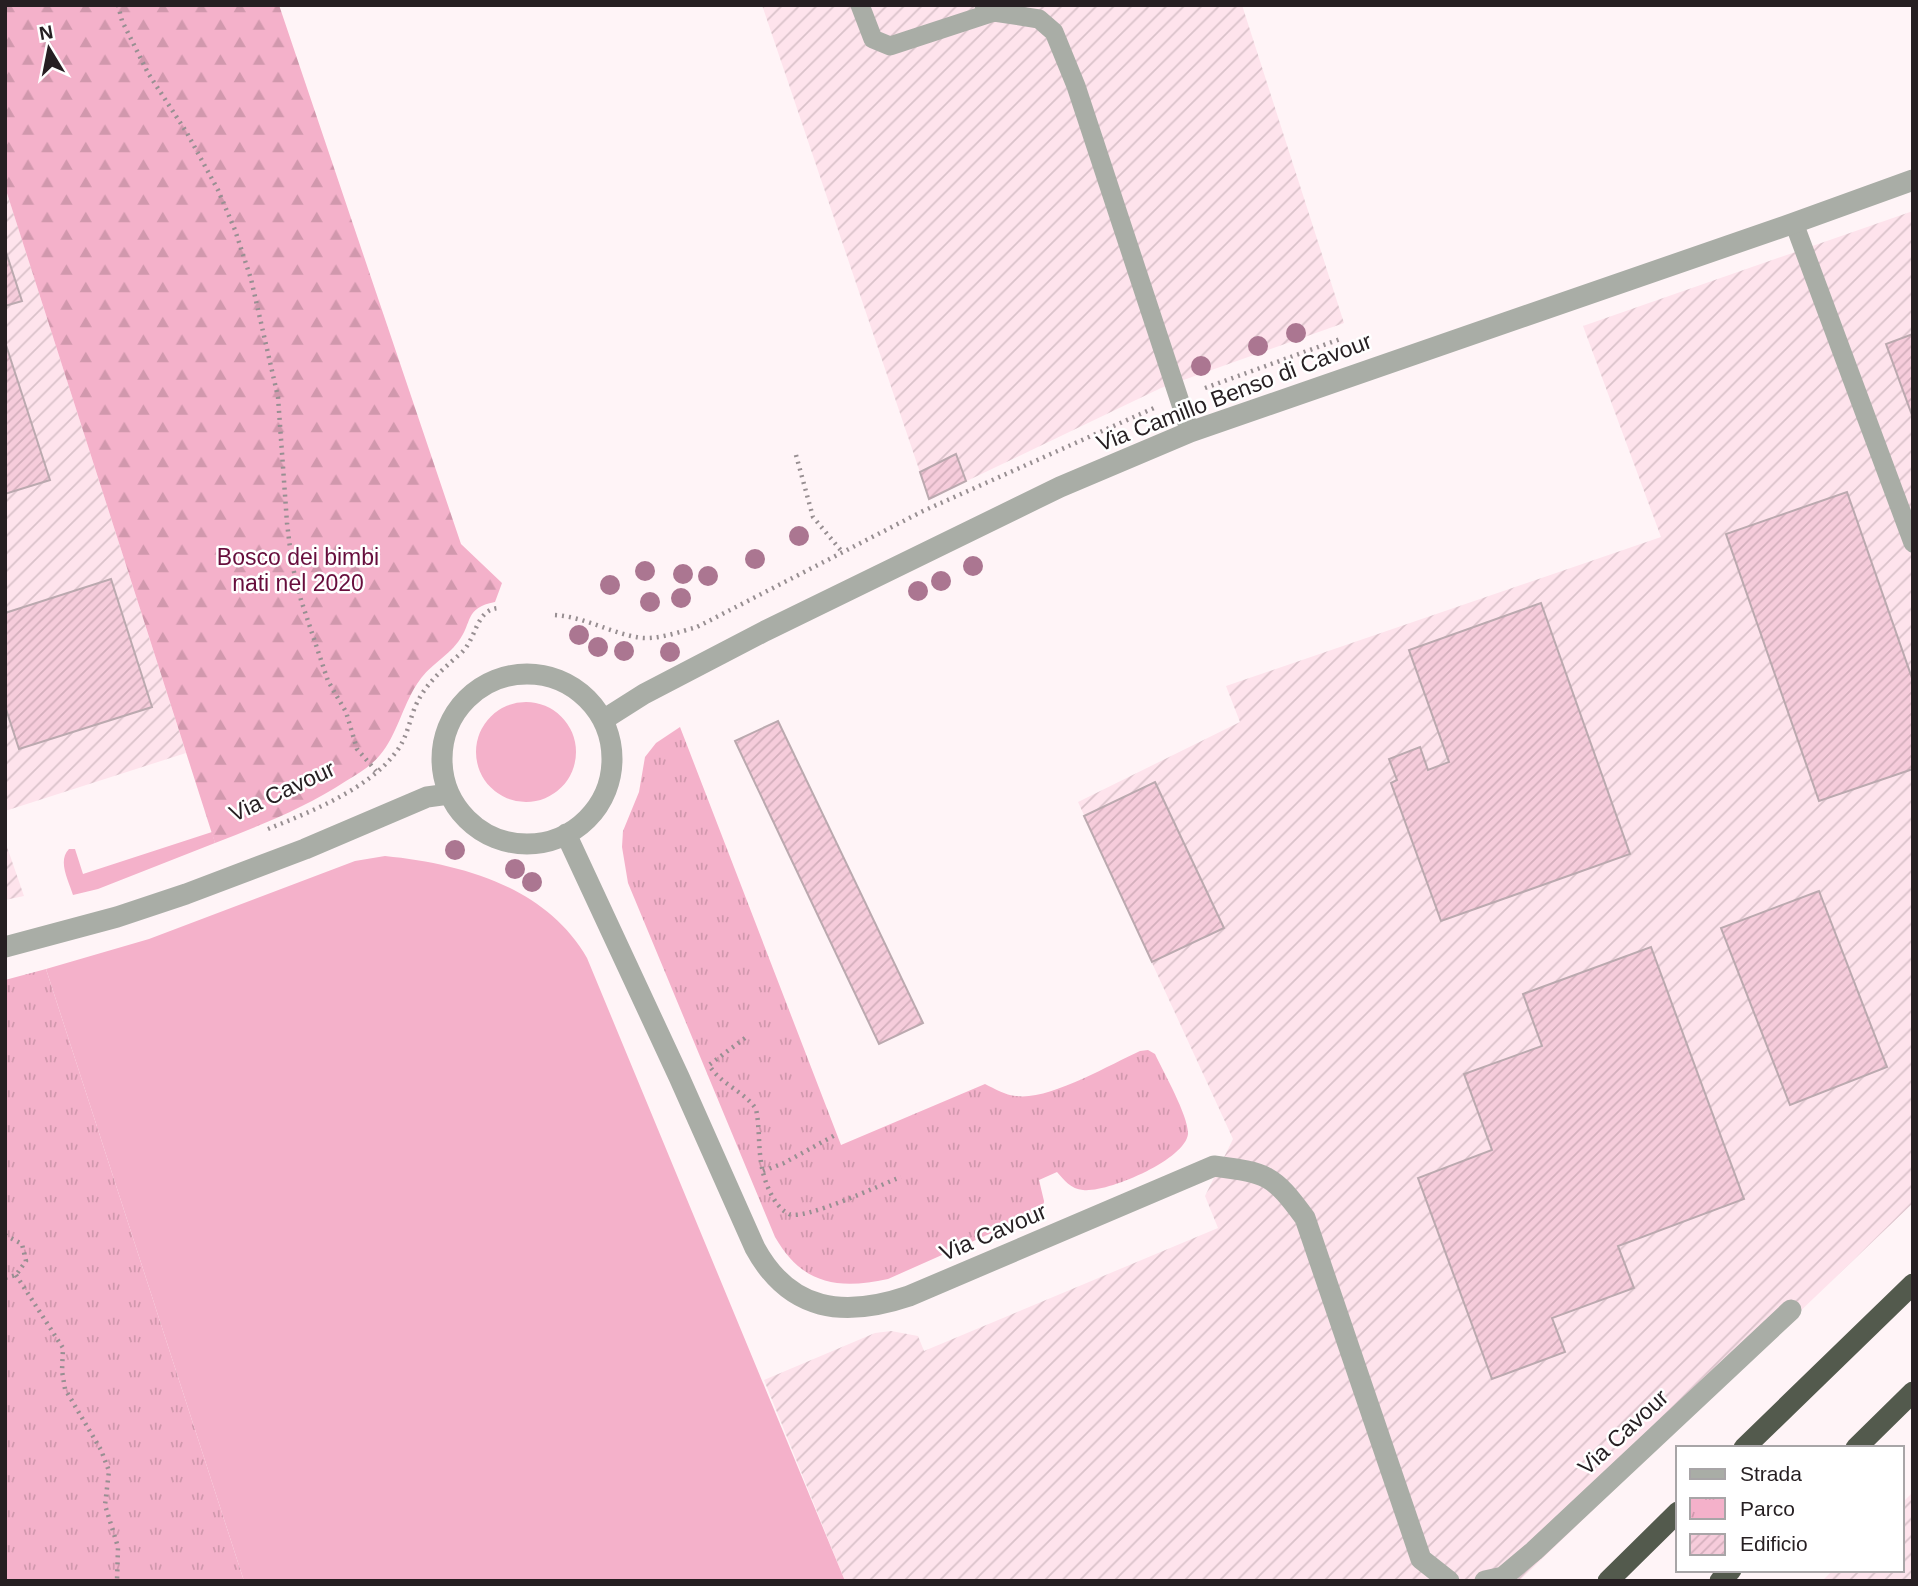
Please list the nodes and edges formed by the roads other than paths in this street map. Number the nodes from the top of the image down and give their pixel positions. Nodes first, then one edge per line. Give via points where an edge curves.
1 (860, 5) edge
2 (989, 9) edge
3 (1913, 180) edge
4 (1794, 223) junction
5 (1189, 432) junction
6 (1913, 543) edge
7 (603, 720) junction
8 (449, 794) junction
9 (566, 834) junction
10 (5, 947) edge
11 (1913, 1284) edge
12 (1791, 1310) dead end
13 (1913, 1392) edge
14 (1746, 1446) edge
15 (1858, 1446) edge
16 (1676, 1514) edge
17 (1449, 1581) edge
18 (1485, 1581) edge
19 (1608, 1581) edge

1 - 2 lane via 873,39 890,46
2 - 5 lane via 1039,19 1054,32 1076,86
3 - 4 street, Via Camillo Benso di Cavour
4 - 5 street, Via Camillo Benso di Cavour
4 - 6 lane
5 - 7 street, Via Camillo Benso di Cavour via 1060,487 777,625
7 - 8 street via 581,692 550,677 512,675 494,681 463,703 444,737 443,776
7 - 9 street via 610,738 611,776 595,810
8 - 9 street via 474,825 509,842 528,844
8 - 10 street via 427,797 295,854 186,894
9 - 17 street, Via Cavour via 755,1248 779,1283 824,1306 878,1306 1214,1166 1256,1172 1283,1188 1305,1218 1421,1559
11 - 14 highway
12 - 18 street, Via Cavour via 1534,1551 1503,1577
13 - 15 highway
16 - 19 highway

